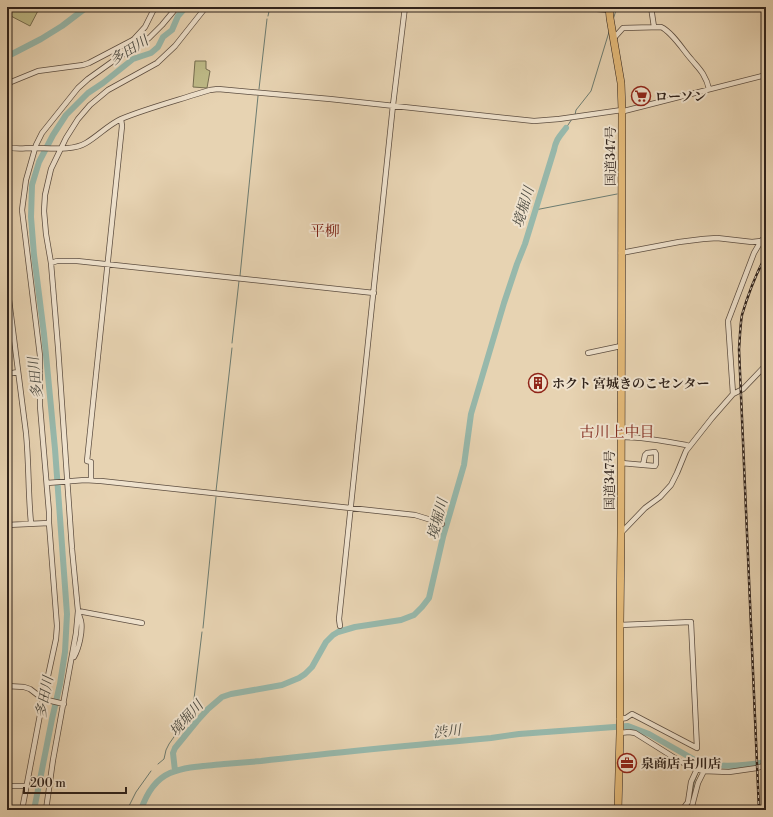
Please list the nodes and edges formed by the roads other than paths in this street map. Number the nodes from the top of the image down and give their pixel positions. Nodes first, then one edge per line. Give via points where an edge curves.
1 (155, 7) edge
2 (177, 7) edge
3 (206, 7) edge
4 (405, 7) edge
5 (573, 7) edge
6 (651, 7) edge
7 (609, 9) edge
8 (654, 27) junction
9 (613, 35) junction
10 (766, 75) edge
11 (7, 84) edge
12 (709, 90) junction
13 (393, 105) junction
14 (622, 110) junction
15 (121, 119) junction
16 (7, 147) edge
17 (36, 148) junction
18 (60, 148) junction
19 (766, 236) edge
20 (761, 241) junction
21 (621, 253) junction
22 (50, 263) junction
23 (108, 265) junction
24 (7, 284) edge
25 (374, 293) junction
26 (621, 346) junction
27 (588, 354) dead end
28 (766, 365) edge
29 (18, 372) junction
30 (7, 374) edge
31 (733, 394) junction
32 (622, 437) junction
33 (689, 446) junction
34 (622, 462) junction
35 (643, 464) dead end
36 (91, 480) junction
37 (67, 482) junction
38 (48, 483) junction
39 (352, 508) junction
40 (49, 523) junction
41 (30, 524) junction
42 (442, 524) dead end
43 (7, 525) edge
44 (621, 532) junction
45 (78, 611) junction
46 (142, 623) dead end
47 (620, 625) junction
48 (340, 626) dead end
49 (7, 686) edge
50 (44, 700) junction
51 (63, 704) junction
52 (620, 720) junction
53 (620, 731) junction
54 (766, 765) edge
55 (701, 770) junction
56 (7, 786) edge
57 (27, 786) junction
58 (22, 810) edge
59 (46, 810) edge
60 (618, 810) edge
61 (682, 810) edge
62 (692, 810) edge

1 - 11 street via 145,27 134,39 89,64 38,72
2 - 17 street via 149,38 78,88 42,133
3 - 18 street via 175,46 157,63 108,90 90,105
4 - 13 street
5 - 7 street
6 - 8 street
7 - 9 highway, 国道347号
8 - 9 street via 624,28
8 - 12 street via 664,28 677,42 703,74
9 - 14 highway, 国道347号 via 621,83
10 - 12 street
12 - 14 street
13 - 14 street via 534,121
13 - 15 street via 218,89
13 - 25 street
14 - 21 highway, 国道347号
15 - 18 street via 86,143 72,148
15 - 23 street
16 - 17 street via 22,150
17 - 18 street
17 - 38 street via 26,180 22,210 40,356 40,406
18 - 22 street via 51,168 45,195
19 - 20 street
20 - 21 street via 703,239
20 - 31 street via 728,320
21 - 26 highway, 国道347号
22 - 23 street via 77,261
22 - 37 street
23 - 25 street
23 - 36 street via 87,461 91,462
24 - 29 street
25 - 39 street
26 - 27 street
26 - 32 highway, 国道347号
28 - 31 street via 743,389
29 - 30 street
29 - 41 street via 28,454
31 - 33 street
32 - 33 street via 646,438
32 - 34 highway, 国道347号
33 - 44 street via 671,485
34 - 35 street
34 - 44 highway, 国道347号
36 - 37 street
36 - 39 street
37 - 38 street
37 - 45 street
38 - 40 street
39 - 42 street via 415,515
39 - 48 street
40 - 41 street
40 - 50 street via 57,626
41 - 43 street
44 - 47 highway, 国道347号
45 - 46 street
45 - 51 street
47 - 52 highway, 国道347号
47 - 52 street via 691,622 697,748 632,714
49 - 50 street via 30,689
50 - 51 street
50 - 57 street
51 - 59 street
52 - 53 highway, 国道347号
53 - 55 street via 635,733 678,760
53 - 60 highway, 国道347号
54 - 55 street via 729,772
55 - 61 street via 691,782 688,802
55 - 62 street
56 - 57 street
57 - 58 street

